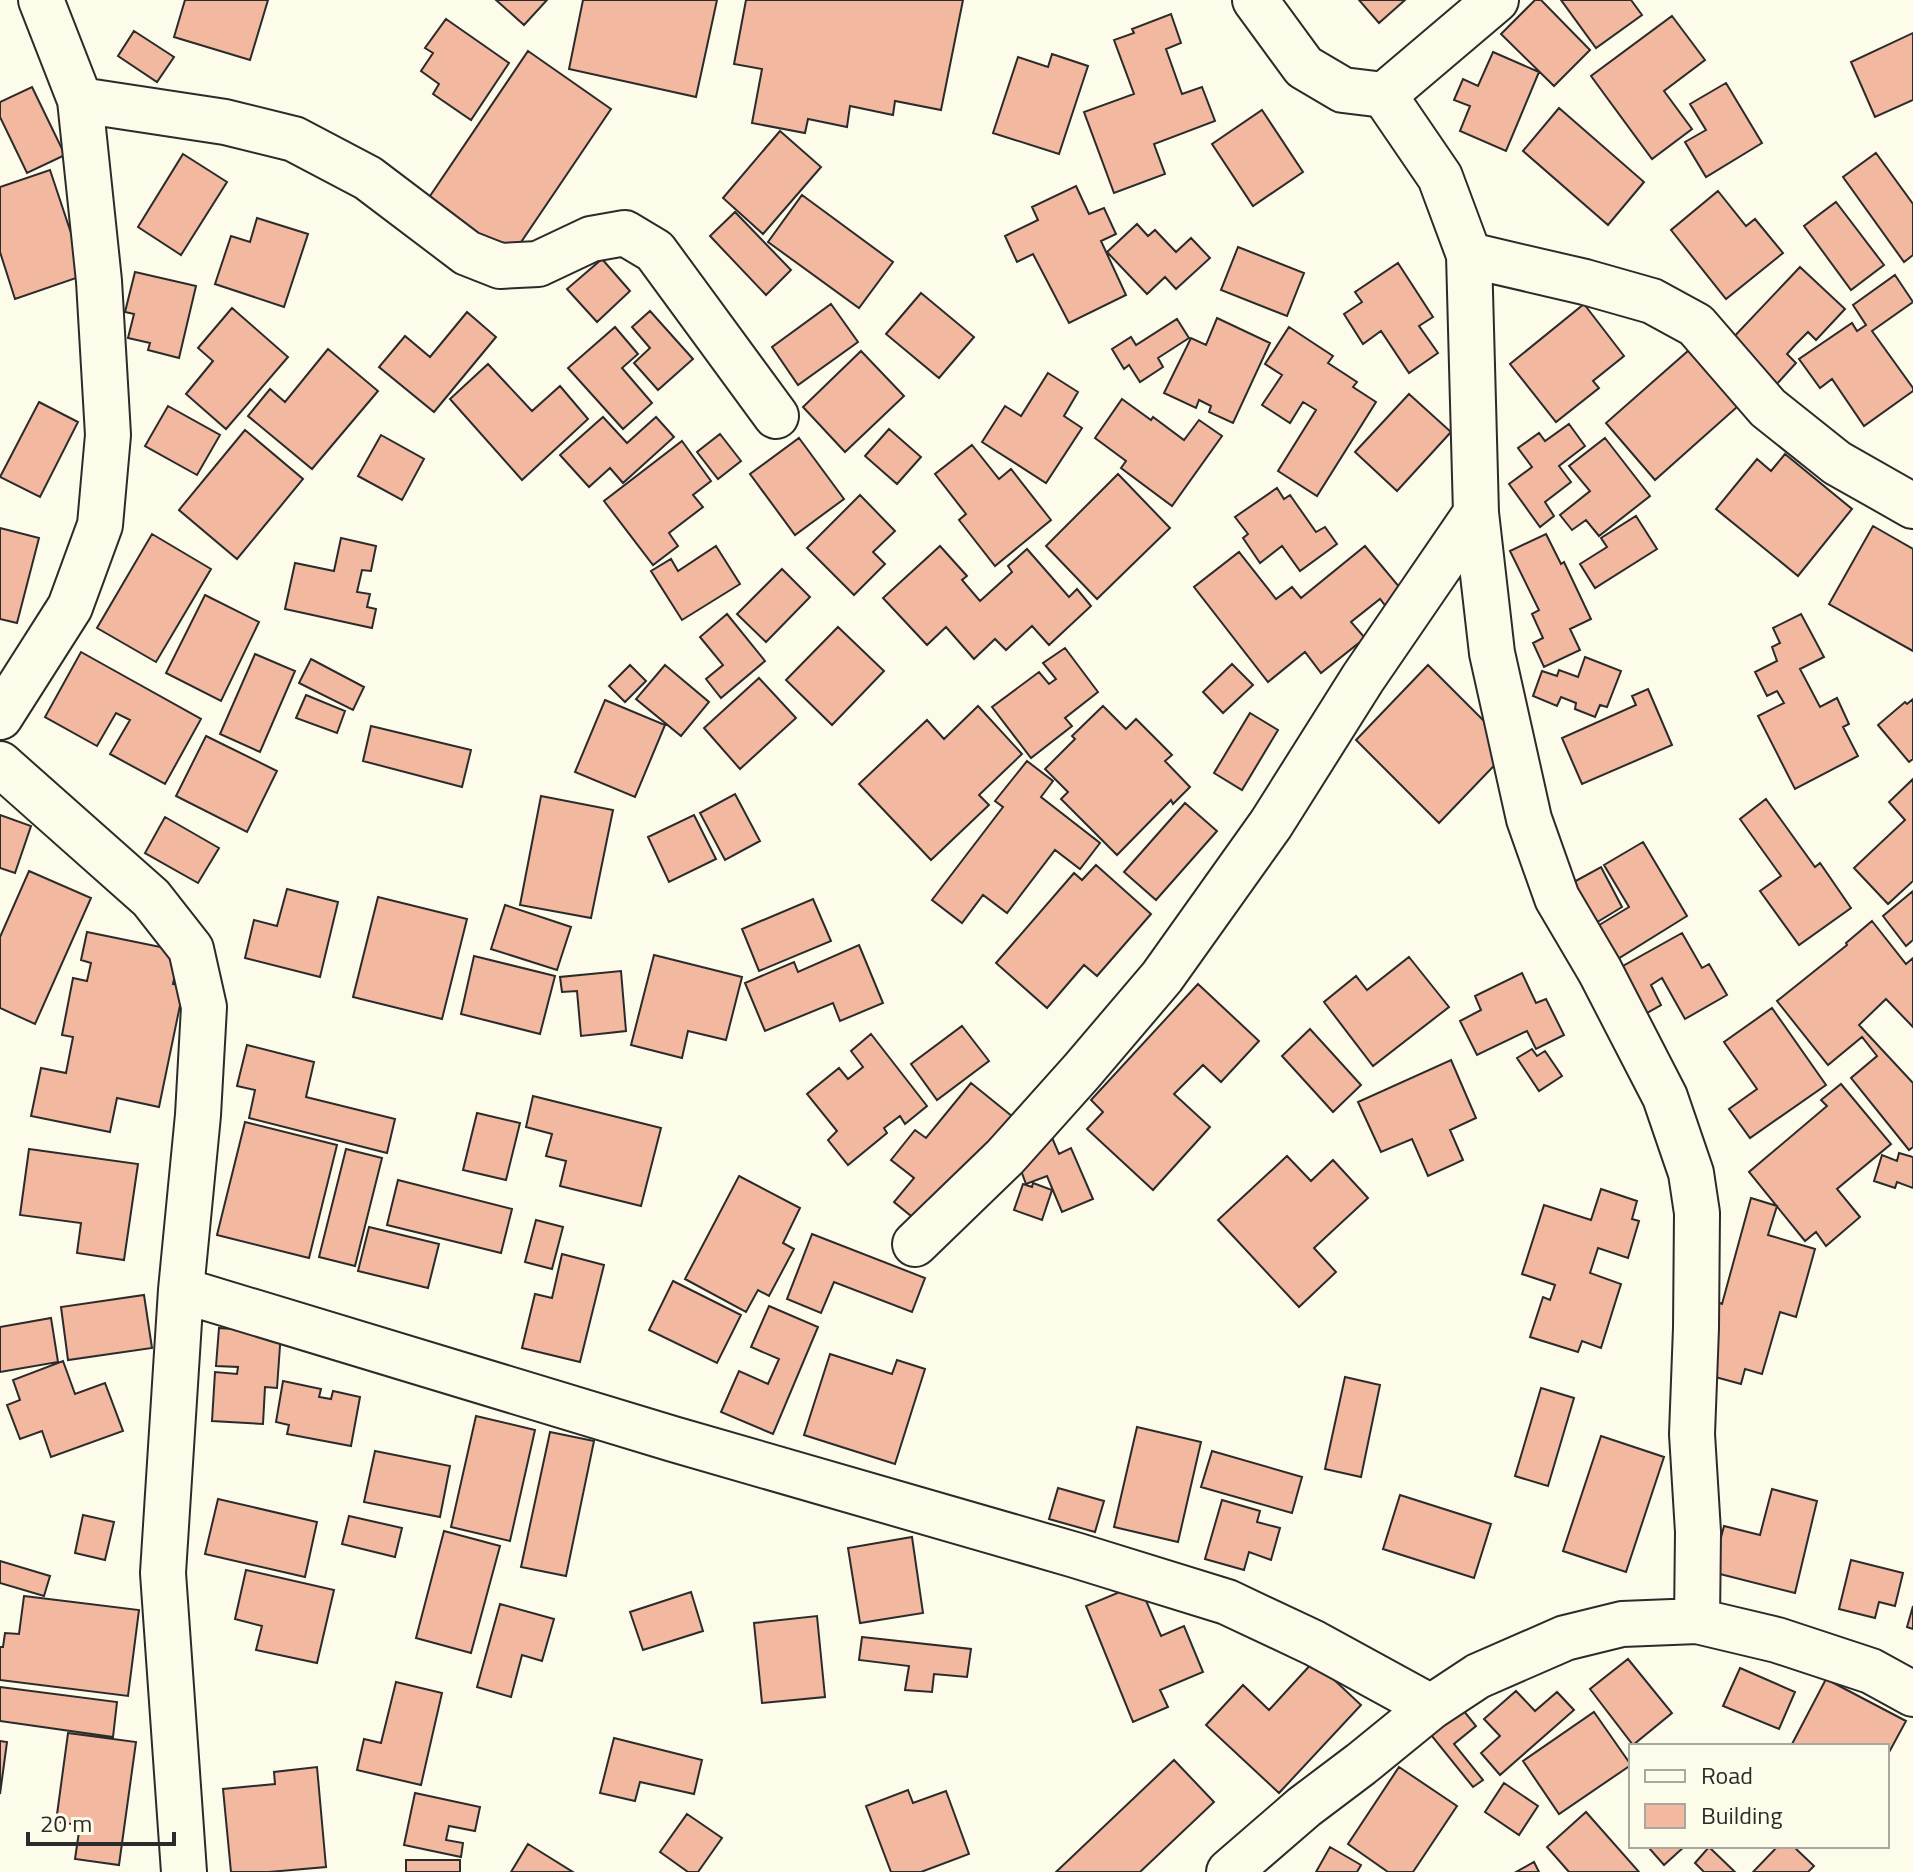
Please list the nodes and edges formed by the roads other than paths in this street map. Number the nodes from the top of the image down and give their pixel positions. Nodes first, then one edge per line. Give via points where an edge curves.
1 (41, 0) edge
2 (1255, 0) edge
3 (1496, 0) edge
4 (1384, 95) junction
5 (80, 100) junction
6 (1469, 255) junction
7 (776, 416) dead end
8 (1913, 506) edge
9 (1476, 513) junction
10 (0, 717) edge
11 (0, 764) edge
12 (915, 1244) dead end
13 (181, 1290) junction
14 (1697, 1621) junction
15 (1913, 1694) edge
16 (1431, 1707) junction
17 (184, 1872) edge
18 (1229, 1872) edge

1 - 5 street
2 - 4 street via 1304,67 1343,90
3 - 4 street
4 - 6 street via 1440,177
5 - 7 street via 225,122 294,139 368,178 467,253 500,266 538,264 591,239 625,233 655,251
5 - 10 street via 108,435 100,525 70,607
6 - 8 street via 1652,301 1696,325 1768,408 1837,463
6 - 9 street
9 - 12 street via 1271,824 1162,977 1005,1157
9 - 14 street via 1492,653 1529,819 1557,898 1665,1097 1691,1173 1697,1213 1692,1434
11 - 13 street via 151,898 191,949 204,1007
13 - 16 street via 1227,1602
13 - 17 street via 163,1573
14 - 15 street via 1871,1671
14 - 16 street via 1622,1624 1565,1638 1478,1676
16 - 18 street

